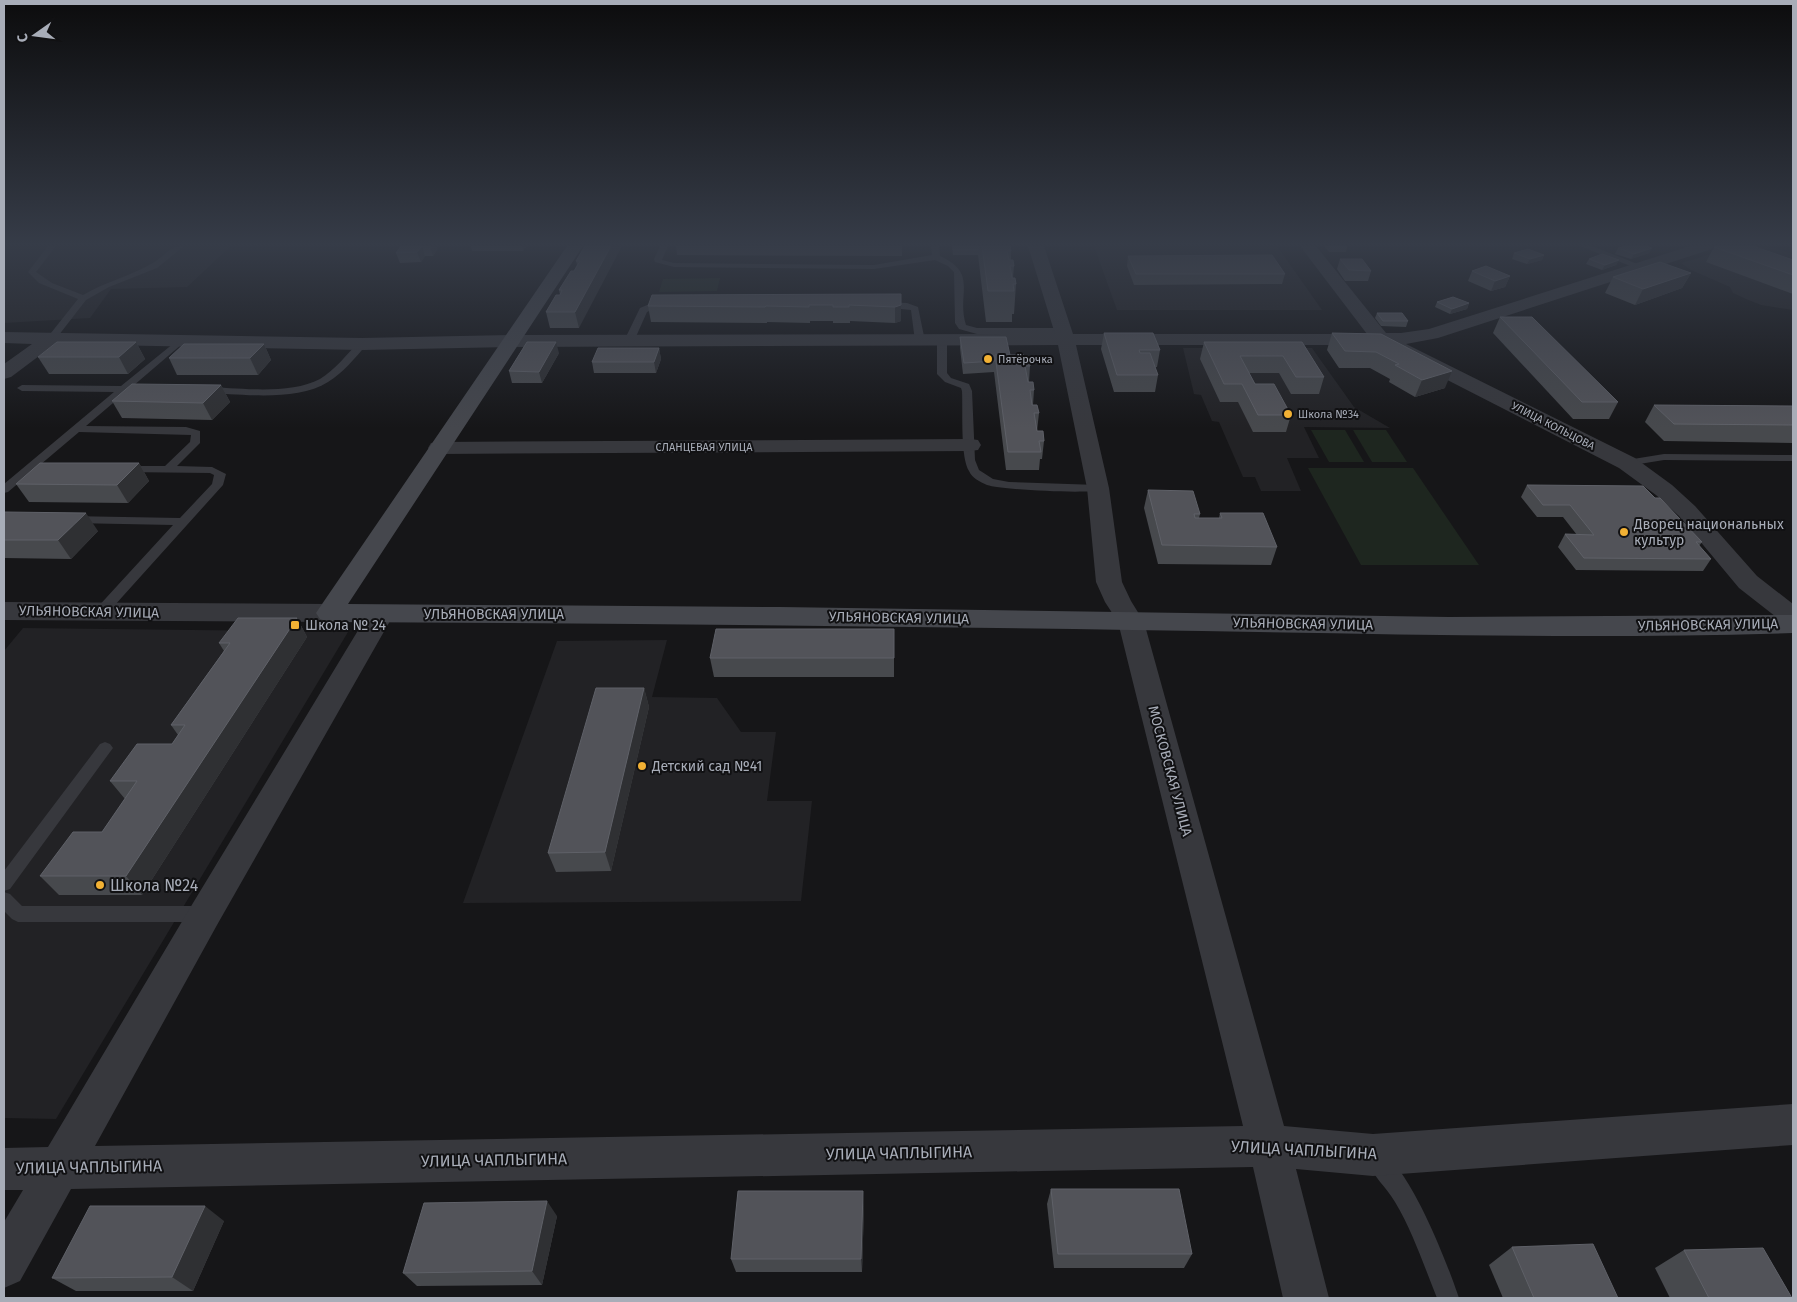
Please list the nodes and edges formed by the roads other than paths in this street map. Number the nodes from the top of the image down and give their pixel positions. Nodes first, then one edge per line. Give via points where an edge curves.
1 (76, 307) edge
2 (533, 307) edge
3 (652, 307) edge
4 (908, 307) edge
5 (959, 307) edge
6 (1056, 307) edge
7 (1356, 307) edge
8 (1517, 307) edge
9 (1065, 336) junction
10 (4, 338) edge
11 (52, 338) junction
12 (1380, 338) junction
13 (510, 341) junction
14 (630, 341) junction
15 (920, 341) junction
16 (942, 341) junction
17 (179, 342) junction
18 (362, 344) junction
19 (4, 372) edge
20 (22, 388) dead end
21 (124, 389) junction
22 (154, 389) edge
23 (193, 390) edge
24 (76, 429) junction
25 (970, 445) junction
26 (439, 448) junction
27 (1793, 458) edge
28 (1627, 463) junction
29 (30, 468) junction
30 (49, 469) edge
31 (108, 469) edge
32 (167, 470) junction
33 (1098, 488) junction
34 (4, 490) edge
35 (63, 519) edge
36 (183, 522) junction
37 (4, 611) edge
38 (100, 613) junction
39 (329, 613) junction
40 (382, 614) junction
41 (1793, 618) edge
42 (1131, 622) junction
43 (1793, 624) edge
44 (105, 748) dead end
45 (4, 884) edge
46 (4, 899) edge
47 (205, 914) junction
48 (1793, 1125) edge
49 (1269, 1146) junction
50 (1373, 1155) junction
51 (58, 1168) junction
52 (4, 1169) edge
53 (4, 1265) edge
54 (1306, 1298) edge
55 (1448, 1298) edge

1 - 11 lane
2 - 13 main road
3 - 14 lane via 640,313
4 - 15 lane via 917,312
5 - 9 lane via 962,327 977,331
6 - 9 street, МОСКОВСКАЯ УЛИЦА
7 - 12 street, УЛИЦА КОЛЬЦОВА
8 - 12 street via 1415,338
9 - 12 street
9 - 16 street
9 - 33 street, МОСКОВСКАЯ УЛИЦА
10 - 11 street
11 - 17 street
11 - 19 street
12 - 28 street, УЛИЦА КОЛЬЦОВА
13 - 14 street
13 - 18 street
13 - 26 main road
14 - 15 street
15 - 16 street
16 - 25 lane via 942,374 948,380 965,386 967,391
17 - 18 street
17 - 21 lane
18 - 23 lane via 333,374 311,387
20 - 21 lane
21 - 22 lane
21 - 24 lane
24 - 29 lane
24 - 32 lane via 186,430 196,433 195,443
25 - 26 street, СЛАНЦЕВАЯ УЛИЦА
25 - 33 lane via 974,471 990,482
26 - 39 main road
27 - 28 lane via 1664,457
28 - 41 street, УЛИЦА КОЛЬЦОВА via 1664,490 1748,582
29 - 30 lane
29 - 34 lane
31 - 32 lane
32 - 36 lane via 212,470 220,474 217,485
33 - 42 street, МОСКОВСКАЯ УЛИЦА via 1109,582
35 - 36 lane
36 - 38 lane
37 - 38 street, УЛЬЯНОВСКАЯ УЛИЦА
38 - 39 street, УЛЬЯНОВСКАЯ УЛИЦА
39 - 40 main road, УЛЬЯНОВСКАЯ УЛИЦА
40 - 42 main road, УЛЬЯНОВСКАЯ УЛИЦА
40 - 47 street
42 - 43 main road, УЛЬЯНОВСКАЯ УЛИЦА via 1468,626
42 - 49 street, МОСКОВСКАЯ УЛИЦА
44 - 45 lane
46 - 47 lane via 18,914
47 - 51 street
48 - 50 street, УЛИЦА ЧАПЛЫГИНА
49 - 50 street, УЛИЦА ЧАПЛЫГИНА
49 - 51 street, УЛИЦА ЧАПЛЫГИНА
49 - 54 street, МОСКОВСКАЯ УЛИЦА
50 - 55 lane via 1402,1193 1420,1226
51 - 52 street, УЛИЦА ЧАПЛЫГИНА
51 - 53 street

